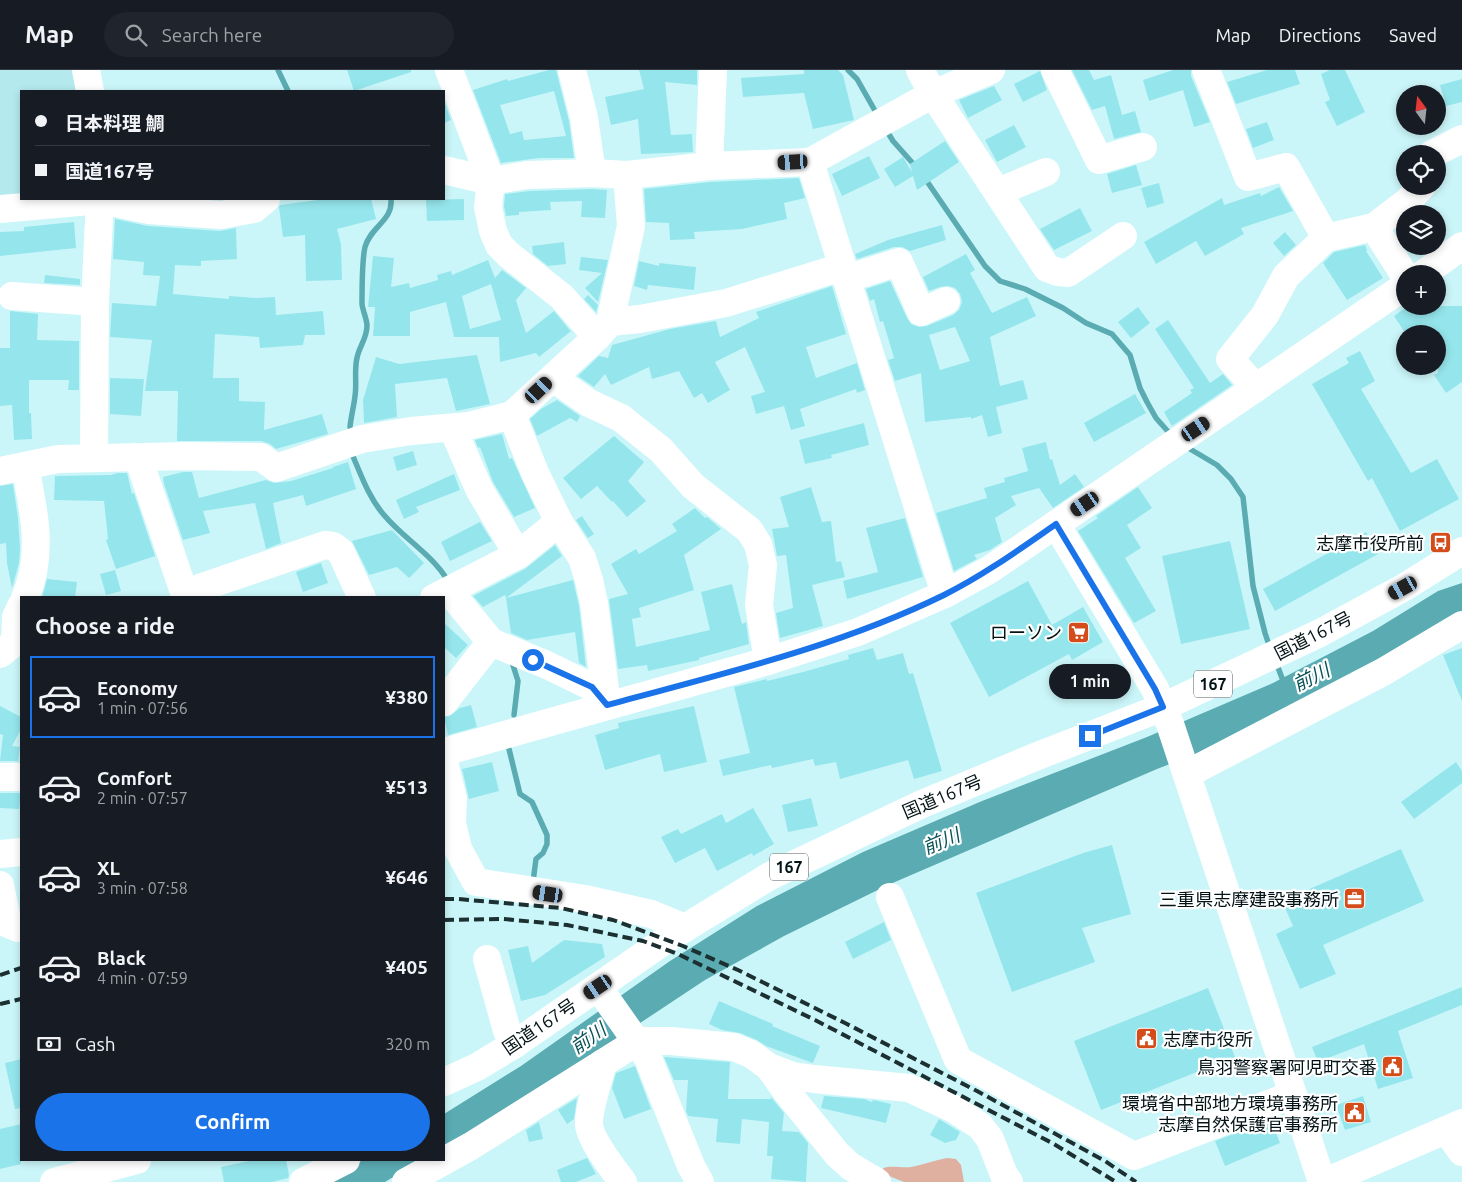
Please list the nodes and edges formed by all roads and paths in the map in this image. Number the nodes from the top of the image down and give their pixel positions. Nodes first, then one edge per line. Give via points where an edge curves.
1 (86, 70) edge
2 (449, 70) edge
3 (572, 70) edge
4 (713, 70) edge
5 (920, 70) edge
6 (991, 70) edge
7 (1056, 70) edge
8 (1206, 70) edge
9 (90, 90) edge
10 (934, 94) junction
11 (1462, 140) edge
12 (1143, 147) dead end
13 (1446, 147) edge
14 (810, 162) junction
15 (709, 166) junction
16 (445, 170) edge
17 (1046, 172) dead end
18 (592, 173) junction
19 (628, 175) junction
20 (491, 181) junction
21 (998, 192) junction
22 (1414, 195) edge
23 (90, 200) edge
24 (100, 200) edge
25 (104, 200) edge
26 (265, 200) edge
27 (0, 209) edge
28 (1374, 226) junction
29 (1123, 236) dead end
30 (1326, 238) junction
31 (1462, 246) edge
32 (1398, 265) edge
33 (1436, 265) edge
34 (844, 273) junction
35 (1396, 292) edge
36 (12, 296) dead end
37 (946, 301) dead end
38 (95, 302) junction
39 (603, 329) junction
40 (552, 378) junction
41 (1256, 388) junction
42 (512, 415) junction
43 (452, 428) junction
44 (138, 457) junction
45 (94, 458) junction
46 (13, 469) edge
47 (559, 522) junction
48 (1056, 524) junction
49 (1462, 551) edge
50 (518, 554) junction
51 (442, 594) edge
52 (945, 594) junction
53 (186, 595) edge
54 (26, 596) edge
55 (361, 596) edge
56 (445, 597) edge
57 (20, 608) edge
58 (1462, 625) edge
59 (490, 642) junction
60 (0, 654) edge
61 (768, 661) junction
62 (445, 701) edge
63 (607, 705) junction
64 (1167, 716) junction
65 (445, 752) edge
66 (445, 766) edge
67 (1186, 769) junction
68 (0, 777) edge
69 (20, 777) edge
70 (20, 852) edge
71 (0, 854) edge
72 (0, 885) edge
73 (890, 897) dead end
74 (20, 928) edge
75 (685, 928) junction
76 (487, 958) dead end
77 (603, 994) junction
78 (635, 1038) junction
79 (514, 1044) junction
80 (603, 1063) junction
81 (769, 1066) junction
82 (445, 1082) edge
83 (1292, 1095) junction
84 (1457, 1135) edge
85 (445, 1160) edge
86 (133, 1161) edge
87 (344, 1161) edge
88 (444, 1161) edge
89 (54, 1182) edge
90 (303, 1182) edge
91 (406, 1182) edge
92 (623, 1182) edge
93 (700, 1182) edge
94 (877, 1182) edge
95 (1009, 1182) edge
96 (1323, 1182) edge

1 - 9 main road
2 - 20 main road
3 - 18 main road via 584,118
4 - 15 main road
5 - 10 main road
6 - 10 main road
7 - 12 main road via 1099,160
8 - 30 main road via 1248,177 1286,167
10 - 14 main road
10 - 21 main road
11 - 13 main road
14 - 15 main road
14 - 34 main road
15 - 19 main road
16 - 20 main road
17 - 21 main road
18 - 19 main road
18 - 20 main road via 528,175
19 - 39 main road via 631,226
20 - 39 main road via 488,207 499,244
21 - 29 main road via 1047,268 1058,272 1068,273
22 - 28 main road
23 - 27 main road
24 - 38 main road
25 - 26 main road via 149,210 221,215 254,209
28 - 30 main road
28 - 32 main road
30 - 41 main road via 1286,276 1265,315 1230,359
31 - 33 main road
34 - 37 main road via 899,262 921,312
34 - 39 main road via 726,303
34 - 52 main road
35 - 41 main road
36 - 38 main road
38 - 45 main road
39 - 40 main road
40 - 42 main road
40 - 61 main road via 634,428 661,450 693,486 749,530 758,544 763,565 759,606
41 - 48 main road
42 - 43 main road
42 - 47 main road
43 - 44 main road via 362,439 276,468 261,457
43 - 50 main road via 479,489
44 - 45 main road
44 - 53 main road
45 - 46 main road via 58,459
46 - 54 main road via 32,501 37,546 34,573
47 - 50 main road
47 - 63 main road via 582,558 589,580
48 - 52 main road via 989,570
48 - 64 main road via 1155,689
49 - 64 main road, 国道167号 / 167 via 1395,592 1272,656
50 - 51 main road
52 - 61 main road via 858,632
53 - 55 main road via 325,546 333,546 341,552
56 - 59 main road
57 - 60 main road via 16,616 14,642
58 - 67 main road via 1383,672
59 - 62 main road
59 - 63 main road via 592,687
61 - 63 main road
63 - 65 main road
64 - 67 main road
64 - 75 main road, 国道167号 / 167 via 1035,757 922,804 770,876
66 - 75 main road via 453,799 452,823 459,858 476,882 585,899 651,914
67 - 83 main road
68 - 69 main road
70 - 71 main road
72 - 74 main road via 8,924
73 - 83 main road via 958,1060 1134,1156
75 - 77 main road, 国道167号 / 167
76 - 79 main road via 507,1031
77 - 78 main road
77 - 79 main road, 国道167号 / 167
78 - 80 main road
78 - 81 main road via 734,1047
78 - 93 main road via 648,1058
79 - 82 main road, 国道167号 / 167
80 - 85 main road
80 - 92 main road via 589,1125 601,1152
81 - 94 main road via 837,1154
81 - 95 main road via 814,1080 909,1088 980,1126 990,1138
83 - 96 main road
84 - 96 main road
86 - 89 main road
87 - 90 main road
88 - 91 main road

